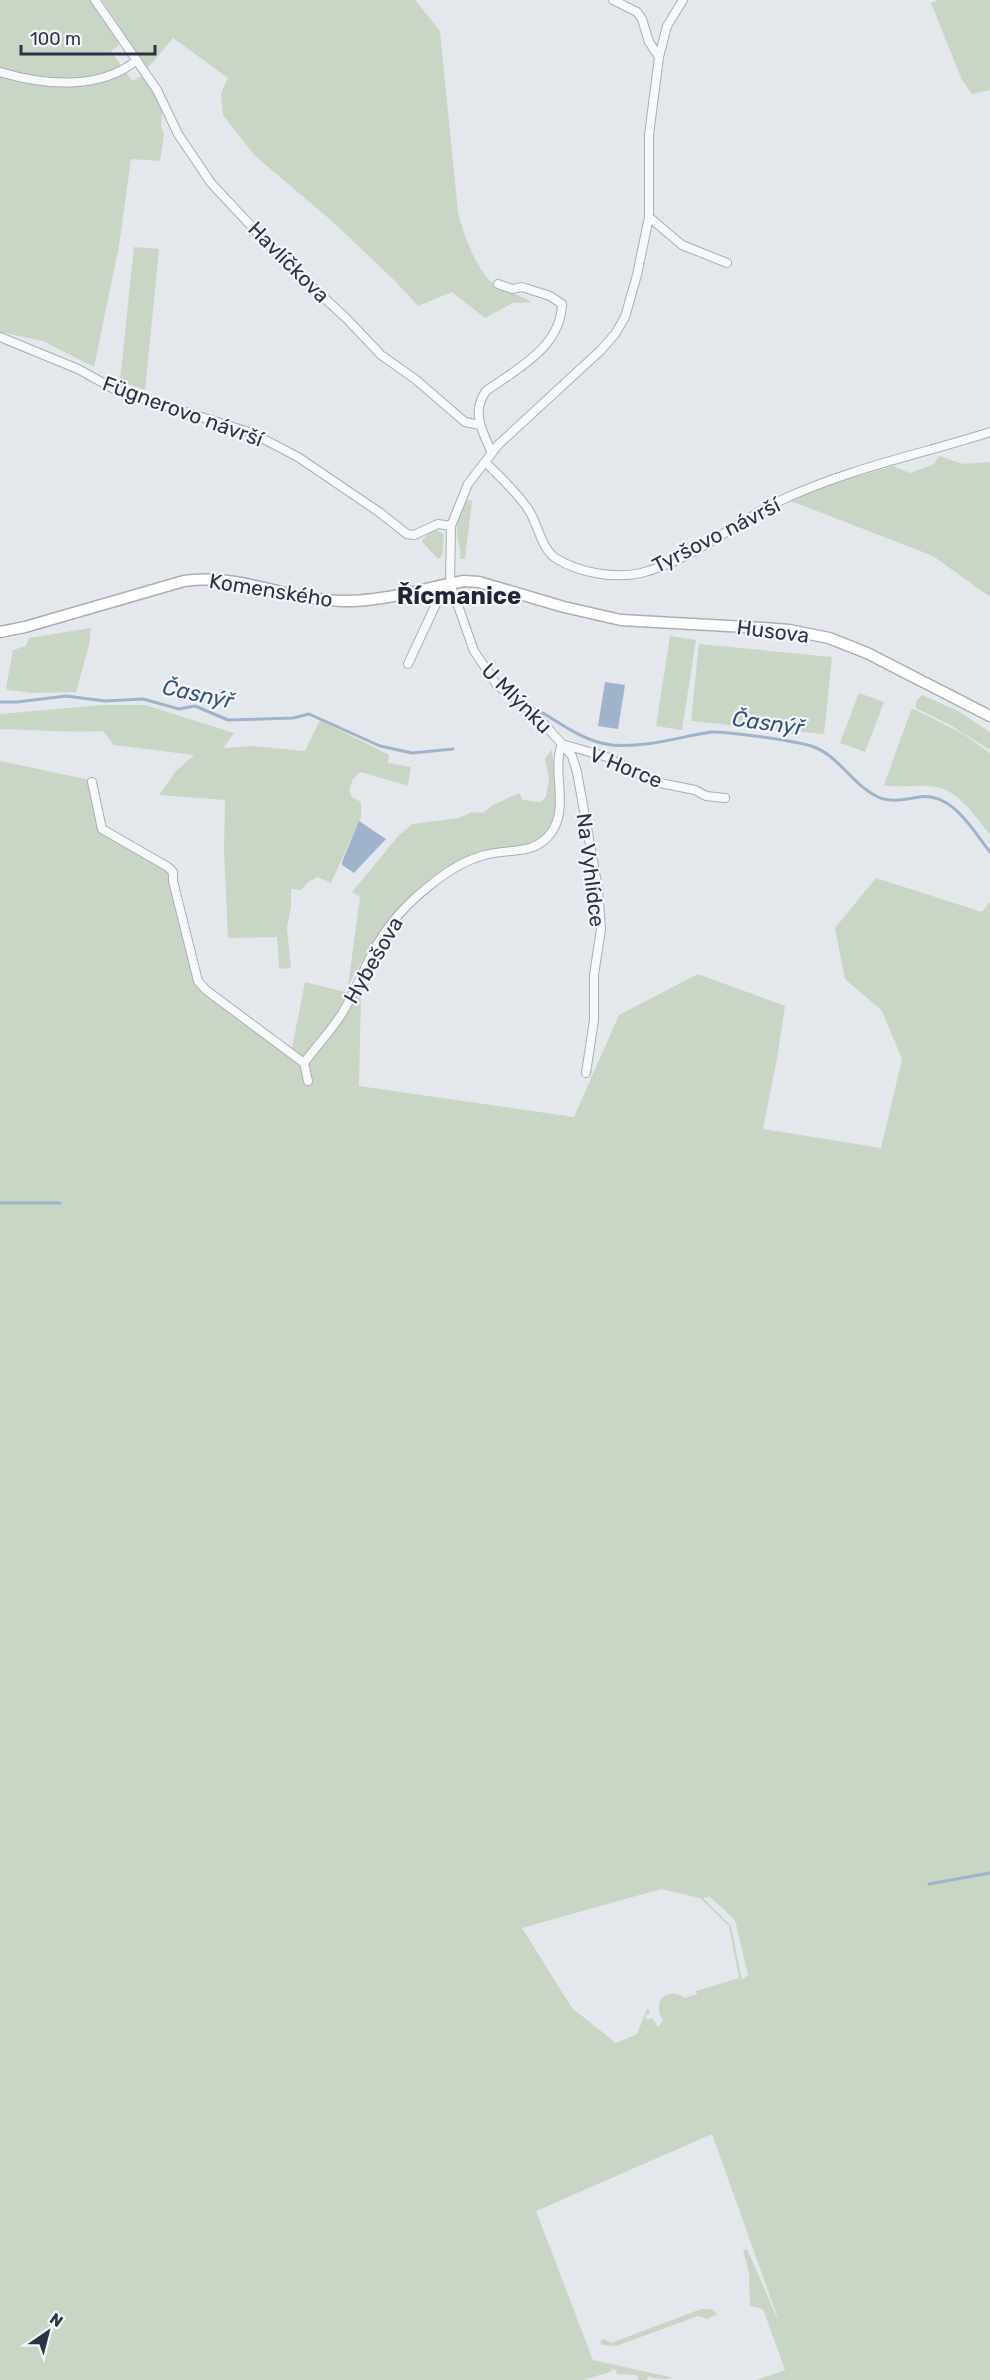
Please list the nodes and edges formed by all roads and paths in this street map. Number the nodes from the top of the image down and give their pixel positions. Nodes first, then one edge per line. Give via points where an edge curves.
1 (95, 0) edge
2 (613, 0) edge
3 (683, 0) edge
4 (659, 57) junction
5 (137, 60) junction
6 (0, 72) edge
7 (649, 217) junction
8 (727, 263) dead end
9 (498, 284) dead end
10 (0, 337) edge
11 (480, 425) junction
12 (990, 432) edge
13 (492, 453) junction
14 (485, 462) junction
15 (452, 526) junction
16 (444, 584) junction
17 (0, 632) edge
18 (408, 664) dead end
19 (990, 716) edge
20 (562, 744) junction
21 (92, 782) dead end
22 (725, 798) dead end
23 (304, 1063) junction
24 (586, 1072) dead end
25 (308, 1081) dead end

1 - 5 street, Havlíčkova
2 - 4 street via 642,19 649,42
3 - 4 street via 667,26
4 - 7 street via 649,135
5 - 6 street via 105,78 81,82 41,81
5 - 11 street, Havlíčkova via 158,90 178,134 212,183 281,258 381,355 465,422
7 - 8 street via 682,245
7 - 13 street via 631,299 615,334
9 - 11 street via 549,296 562,304 562,312 556,330 538,353 486,391 477,409
10 - 15 street, Fügnerovo návrší via 78,369 116,390 252,433 318,470 407,534 414,535 438,524
11 - 13 street
12 - 14 street, Tyršovo návrší via 837,477 785,498 669,563 626,575 609,575 554,558 528,509
13 - 14 street
14 - 15 street via 468,484
15 - 16 street
16 - 17 main road, Komenského via 368,600 342,601 197,579
16 - 18 street
16 - 19 main road, Husova via 479,582 621,620 789,630 829,638 867,653
16 - 20 street, U Mlýnku via 469,643 497,685 535,714
20 - 22 street, V Horce via 607,757 655,782
20 - 23 street, Hybešova via 558,757 560,807 554,830 529,850 486,854 466,863 430,885 400,911 378,943 342,1014
20 - 24 street, Na Vyhlídce via 572,756 581,788 601,929
21 - 23 street via 102,829 173,872 198,981
23 - 25 street

